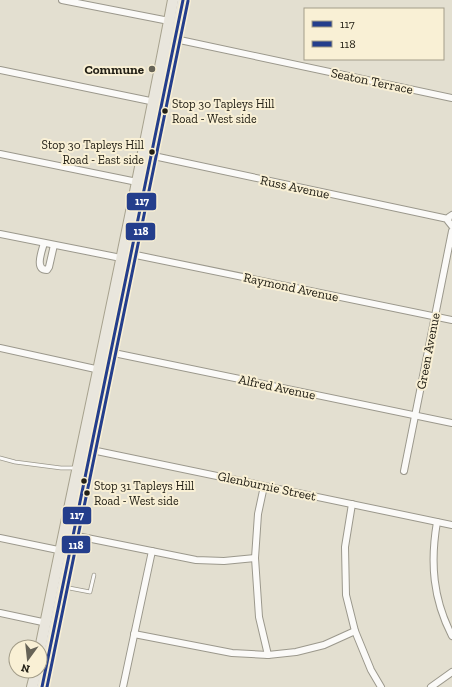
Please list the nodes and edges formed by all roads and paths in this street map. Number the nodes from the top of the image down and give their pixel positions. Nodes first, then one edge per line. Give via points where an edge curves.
1 (62, 0) edge
2 (173, 0) edge
3 (183, 0) edge
4 (169, 21) junction
5 (175, 39) junction
6 (0, 70) edge
7 (452, 98) edge
8 (157, 103) junction
9 (0, 154) edge
10 (147, 155) junction
11 (137, 182) junction
12 (450, 217) edge
13 (452, 226) edge
14 (452, 231) edge
15 (0, 234) edge
16 (44, 243) junction
17 (54, 245) junction
18 (126, 256) junction
19 (435, 317) junction
20 (452, 320) edge
21 (0, 348) edge
22 (107, 352) junction
23 (103, 370) junction
24 (415, 416) junction
25 (452, 423) edge
26 (86, 449) junction
27 (0, 458) edge
28 (77, 468) junction
29 (404, 471) dead end
30 (264, 486) junction
31 (352, 504) junction
32 (437, 522) junction
33 (452, 525) edge
34 (68, 534) junction
35 (0, 538) edge
36 (65, 552) junction
37 (152, 552) junction
38 (256, 558) junction
39 (94, 575) dead end
40 (63, 586) junction
41 (0, 614) edge
42 (50, 624) junction
43 (355, 631) junction
44 (134, 634) junction
45 (452, 636) edge
46 (44, 639) edge
47 (268, 655) junction
48 (452, 672) edge
49 (42, 687) edge
50 (123, 687) edge
51 (381, 687) edge
52 (431, 687) edge

1 - 4 street
2 - 4 main road
3 - 5 main road
4 - 8 main road
5 - 7 street, Seaton Terrace
5 - 8 main road
6 - 8 street
8 - 10 main road
9 - 11 street
10 - 11 main road
10 - 12 street, Russ Avenue
10 - 18 main road
11 - 18 main road
12 - 13 street via 449,223
14 - 19 street, Green Avenue
15 - 16 street, Raymond Avenue
16 - 17 street, Raymond Avenue
16 - 17 street via 39,265 44,270 49,267
17 - 18 street, Raymond Avenue
18 - 19 street, Raymond Avenue
18 - 22 main road
19 - 20 street, Raymond Avenue
19 - 24 street, Green Avenue
21 - 23 street
22 - 23 main road
22 - 24 street, Alfred Avenue
23 - 26 main road
24 - 25 street, Alfred Avenue
24 - 29 street, Green Avenue
26 - 28 main road
26 - 30 street, Glenburnie Street
26 - 34 main road
27 - 28 lane via 61,468
28 - 34 main road
30 - 31 street, Glenburnie Street
30 - 38 street via 258,514
31 - 32 street, Glenburnie Street
31 - 43 street via 345,547 346,595
32 - 33 street, Glenburnie Street
32 - 45 street via 433,542 433,569 438,601
34 - 36 main road
34 - 37 street
35 - 36 street
36 - 40 main road
36 - 42 main road
37 - 38 street via 196,560
37 - 44 street
38 - 47 street via 259,617
39 - 40 lane via 90,592
40 - 42 main road
41 - 42 street
42 - 46 main road
42 - 49 main road
43 - 47 street via 324,645
43 - 51 street
44 - 47 street via 232,653
44 - 50 street
48 - 52 street

